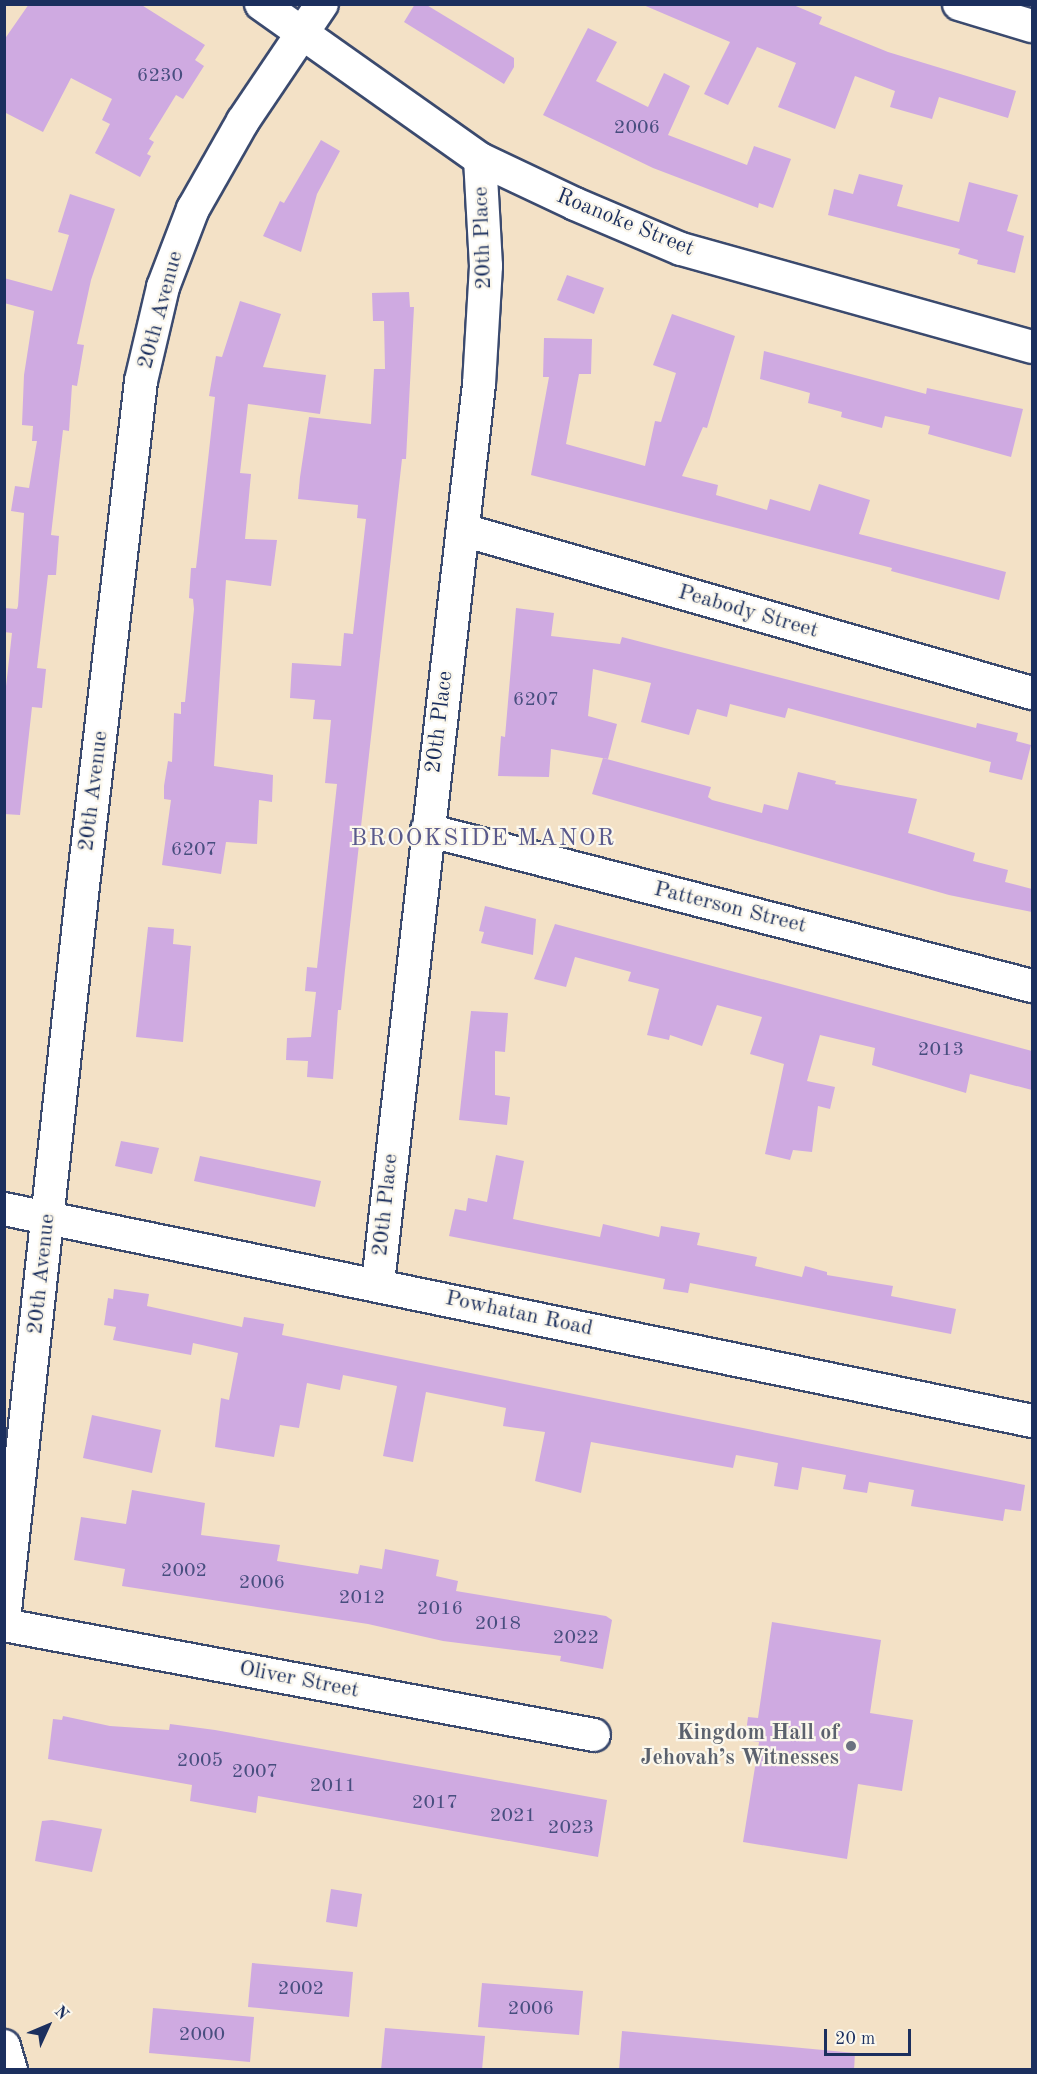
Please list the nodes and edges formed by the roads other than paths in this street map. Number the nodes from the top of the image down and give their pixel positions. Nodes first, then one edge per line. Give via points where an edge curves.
1 (261, 4) edge
2 (322, 4) edge
3 (959, 4) edge
4 (1032, 26) edge
5 (300, 33) junction
6 (480, 159) junction
7 (1032, 347) edge
8 (463, 530) junction
9 (1032, 693) edge
10 (427, 830) junction
11 (1032, 987) edge
12 (4, 1209) edge
13 (48, 1218) junction
14 (378, 1283) junction
15 (1032, 1421) edge
16 (4, 1620) edge
17 (4, 1625) edge
18 (594, 1735) dead end
19 (4, 2046) edge
20 (11, 2070) edge

1 - 5 street, Roanoke Street
2 - 5 street, 20th Avenue
3 - 4 street
5 - 6 street, Roanoke Street
5 - 13 street, 20th Avenue via 218,160 193,208 163,287 141,381
6 - 7 street, Roanoke Street via 681,249
6 - 8 street, 20th Place via 486,266 479,384
8 - 9 street, Peabody Street
8 - 10 street, 20th Place
10 - 11 street, Patterson Street
10 - 14 street, 20th Place
12 - 13 street, Powhatan Road
13 - 14 street, Powhatan Road
13 - 16 street, 20th Avenue
14 - 15 street, Powhatan Road
17 - 18 street, Oliver Street
19 - 20 street

